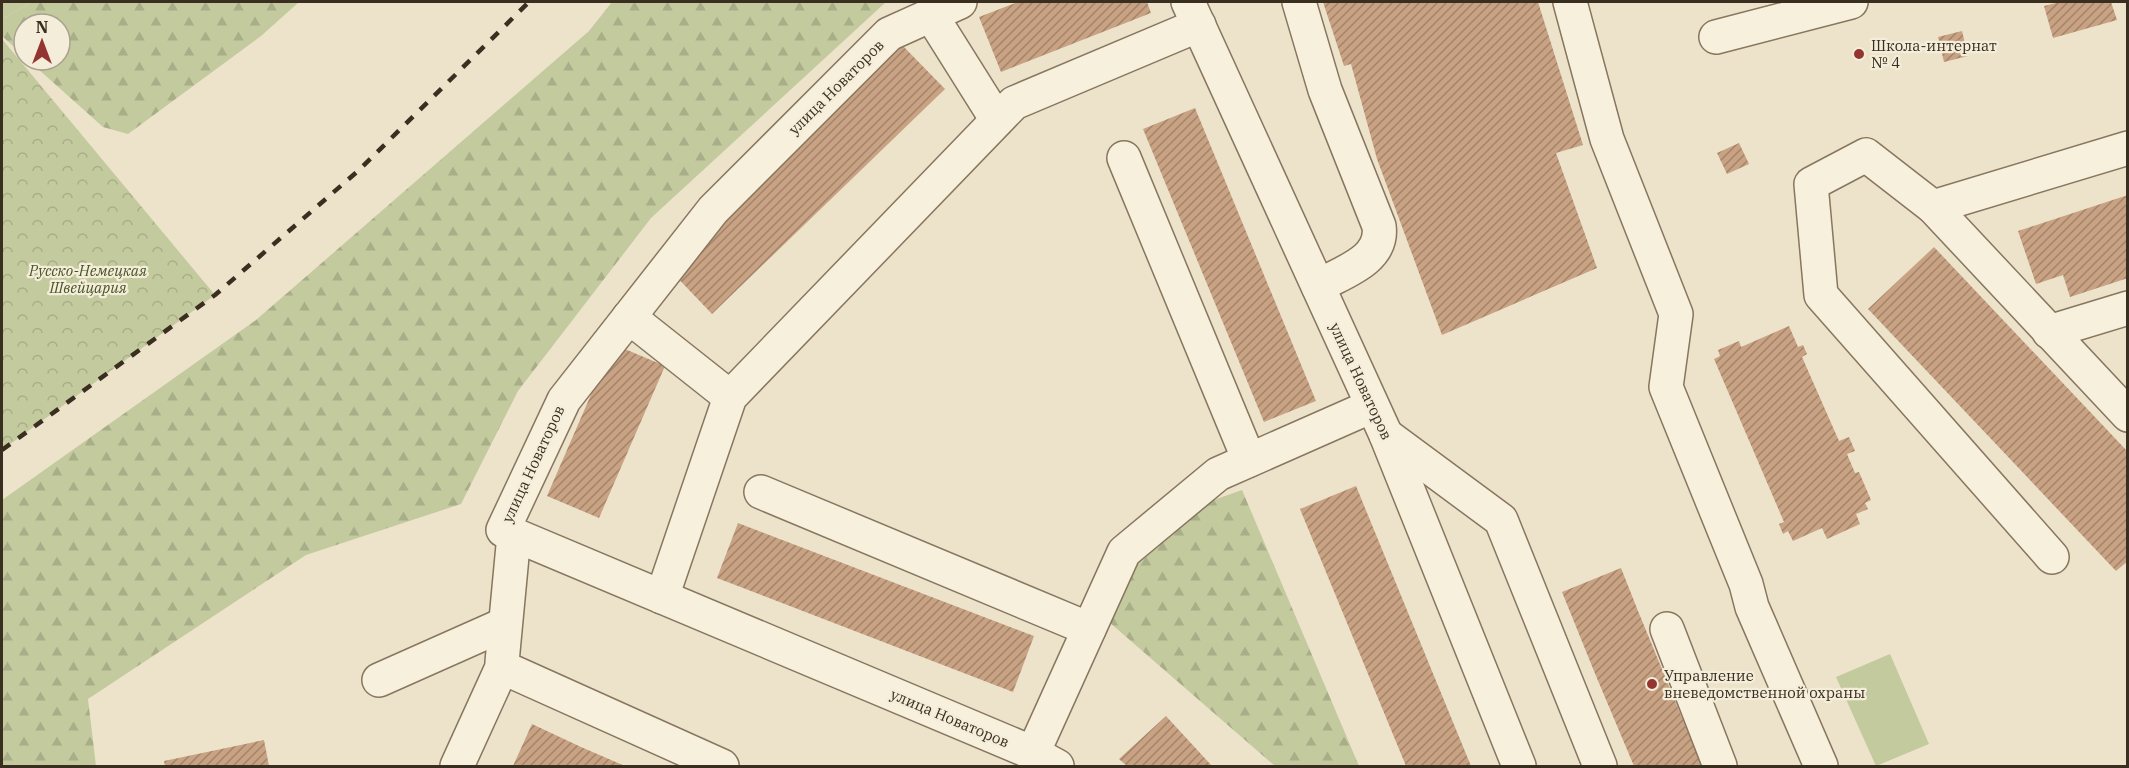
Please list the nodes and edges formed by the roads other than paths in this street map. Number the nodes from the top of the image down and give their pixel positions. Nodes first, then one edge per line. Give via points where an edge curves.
1 (960, 2) edge
2 (1299, 2) edge
3 (1570, 2) edge
4 (1851, 2) edge
5 (1193, 13) edge
6 (931, 15) junction
7 (1716, 37) dead end
8 (997, 120) junction
9 (2127, 148) edge
10 (1124, 158) dead end
11 (1933, 207) junction
12 (1318, 286) junction
13 (2127, 308) edge
14 (629, 317) junction
15 (2049, 332) junction
16 (730, 398) junction
17 (2127, 415) edge
18 (1379, 420) junction
19 (1250, 460) junction
20 (761, 492) dead end
21 (514, 535) junction
22 (2052, 557) dead end
23 (662, 597) junction
24 (505, 624) junction
25 (1089, 629) junction
26 (1667, 629) dead end
27 (502, 665) junction
28 (379, 680) dead end
29 (462, 756) edge
30 (682, 758) edge
31 (1045, 760) edge
32 (432, 766) edge
33 (722, 766) edge
34 (1519, 766) edge
35 (1600, 766) edge
36 (1720, 766) edge
37 (1821, 766) edge

1 - 6 street, улица Новаторов
2 - 12 street via 1321,80 1381,237 1371,256
3 - 37 street via 1607,139 1676,314 1666,387 1752,607
4 - 7 street
5 - 8 street via 1014,103
5 - 12 street, улица Новаторов
6 - 8 street
6 - 14 street, улица Новаторов via 889,34 713,210
8 - 16 street
9 - 11 street
10 - 19 street
11 - 15 street
11 - 22 street via 1866,155 1811,184 1821,295
12 - 18 street, улица Новаторов
13 - 15 street
14 - 16 street
14 - 21 street, улица Новаторов via 564,399 502,530
15 - 17 street
16 - 23 street
18 - 19 street
18 - 34 street, улица Новаторов
18 - 35 street via 1501,520
19 - 25 street via 1218,474 1124,552
20 - 25 street
21 - 23 street, улица Новаторов
21 - 24 street
23 - 31 street, улица Новаторов
24 - 27 street
24 - 28 street
25 - 31 street
26 - 36 street
27 - 29 street
27 - 30 street
29 - 32 street
30 - 33 street

